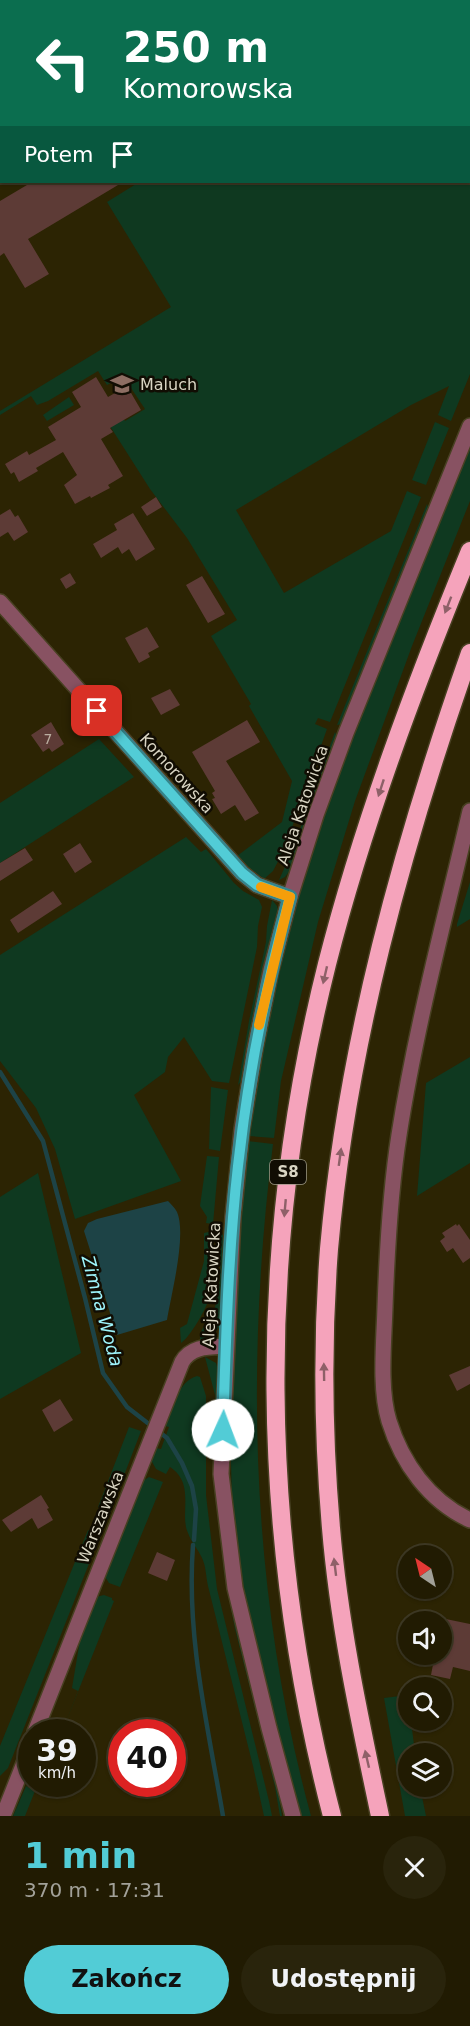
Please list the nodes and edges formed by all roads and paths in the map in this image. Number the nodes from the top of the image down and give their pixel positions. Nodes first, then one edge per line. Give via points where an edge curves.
1 (470, 426) edge
2 (470, 551) edge
3 (0, 602) edge
4 (470, 653) edge
5 (470, 811) edge
6 (290, 897) junction
7 (226, 1346) junction
8 (470, 1520) edge
9 (40, 1719) edge
10 (18, 1769) edge
11 (6, 1792) edge
12 (3, 1816) edge
13 (293, 1816) edge
14 (332, 1816) edge
15 (380, 1816) edge

1 - 6 street, Aleja Katowicka via 342,743
2 -> 14 highway, S8 via 395,747 354,869 309,1042 286,1188 275,1357 281,1538 309,1718
3 - 6 street, Komorowska via 242,873 257,885
15 -> 4 highway via 358,1709 331,1532 324,1356 330,1249 346,1115 375,973 400,871
5 - 8 street via 420,1025 399,1137 388,1229 384,1346 388,1418 401,1451 430,1491
6 - 7 street, Aleja Katowicka via 248,1089 233,1217
7 - 9 street, Warszawska via 196,1349 185,1356
7 - 13 street, Aleja Katowicka via 221,1474 235,1588
10 - 11 street
11 - 12 street

